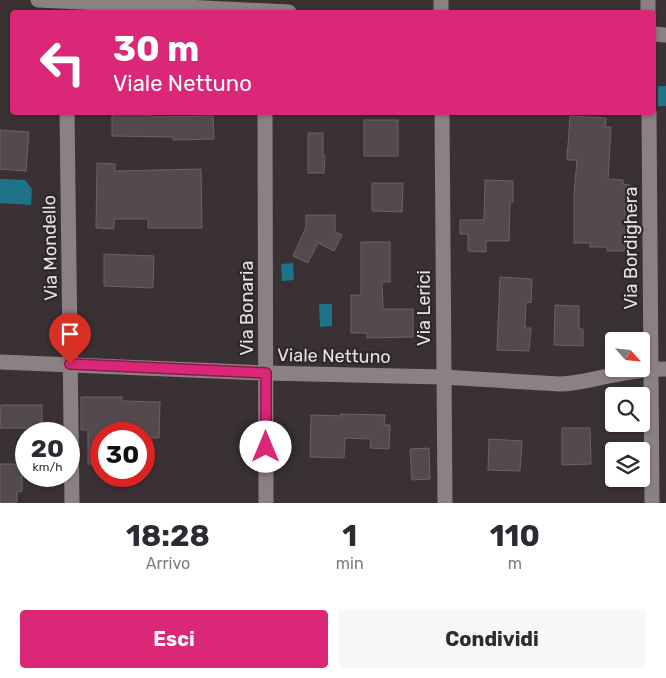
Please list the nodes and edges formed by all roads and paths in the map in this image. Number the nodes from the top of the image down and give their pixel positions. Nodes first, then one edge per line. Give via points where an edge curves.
1 (38, 0) edge
2 (65, 5) edge
3 (265, 8) edge
4 (67, 115) edge
5 (265, 115) edge
6 (442, 115) edge
7 (649, 115) edge
8 (0, 362) edge
9 (70, 364) junction
10 (658, 369) edge
11 (266, 373) junction
12 (443, 377) junction
13 (72, 503) edge
14 (266, 503) edge
15 (445, 503) edge
16 (652, 503) edge

1 - 2 street
2 - 3 street
4 - 9 street, Via Mondello
5 - 11 street, Via Bonaria
6 - 12 street, Via Lerici
7 - 10 street, Via Bordighera
8 - 9 street, Viale Nettuno
9 - 11 street, Viale Nettuno
9 - 13 street, Via Mondello
10 - 12 street, Viale Nettuno via 570,384
10 - 16 street, Via Bordighera
11 - 12 street, Viale Nettuno
11 - 14 street, Via Bonaria
12 - 15 street, Via Lerici

